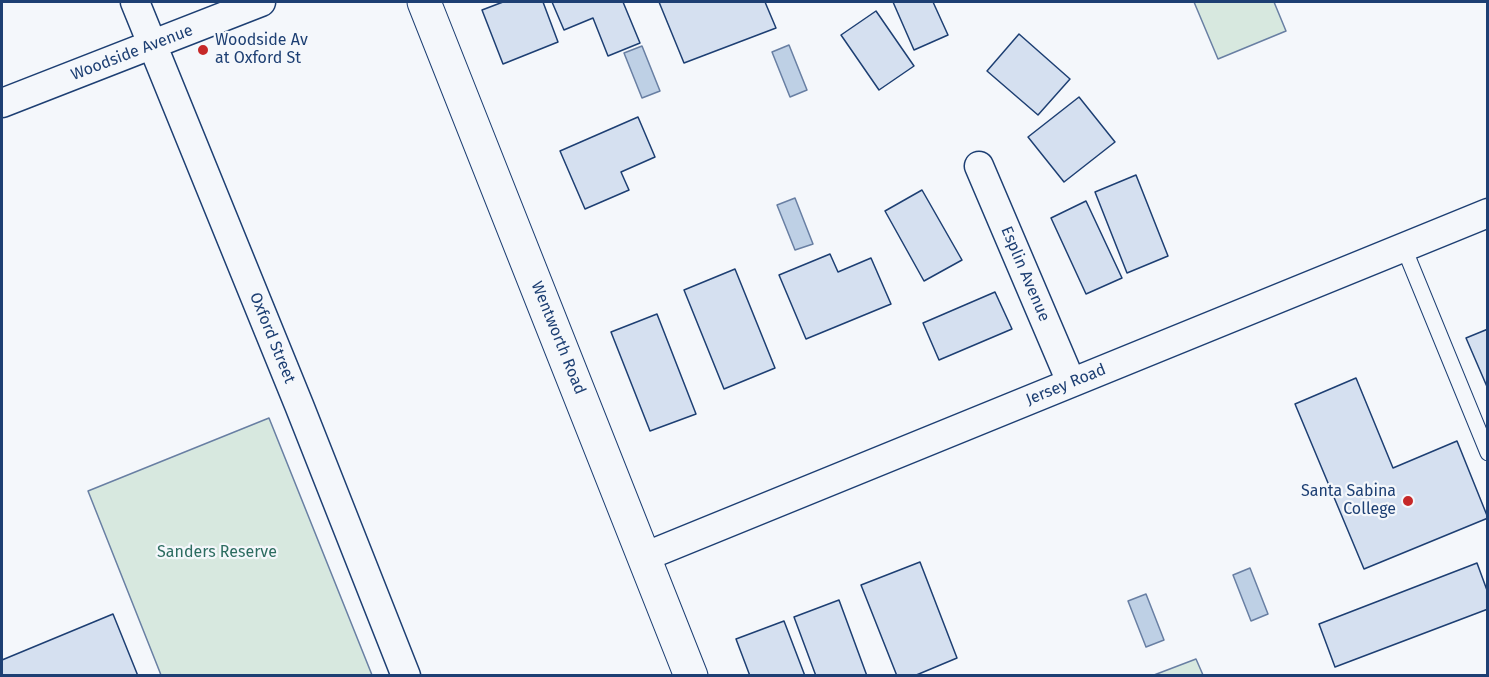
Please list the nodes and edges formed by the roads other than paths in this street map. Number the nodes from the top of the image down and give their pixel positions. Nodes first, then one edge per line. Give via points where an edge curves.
1 (135, 2) edge
2 (261, 2) edge
3 (424, 2) edge
4 (152, 45) junction
5 (2, 103) edge
6 (979, 166) dead end
7 (1488, 213) edge
8 (1404, 248) junction
9 (1071, 382) junction
10 (1488, 453) edge
11 (644, 557) junction
12 (406, 675) edge
13 (690, 675) edge

1 - 4 street, Oxford Street
2 - 4 street, Woodside Avenue
3 - 11 street, Wentworth Road
4 - 5 street, Woodside Avenue
4 - 12 street, Oxford Street
6 - 9 street, Esplin Avenue
7 - 8 street, Jersey Road
8 - 9 street, Jersey Road
8 - 10 lane
9 - 11 street, Jersey Road
11 - 13 street, Wentworth Road

